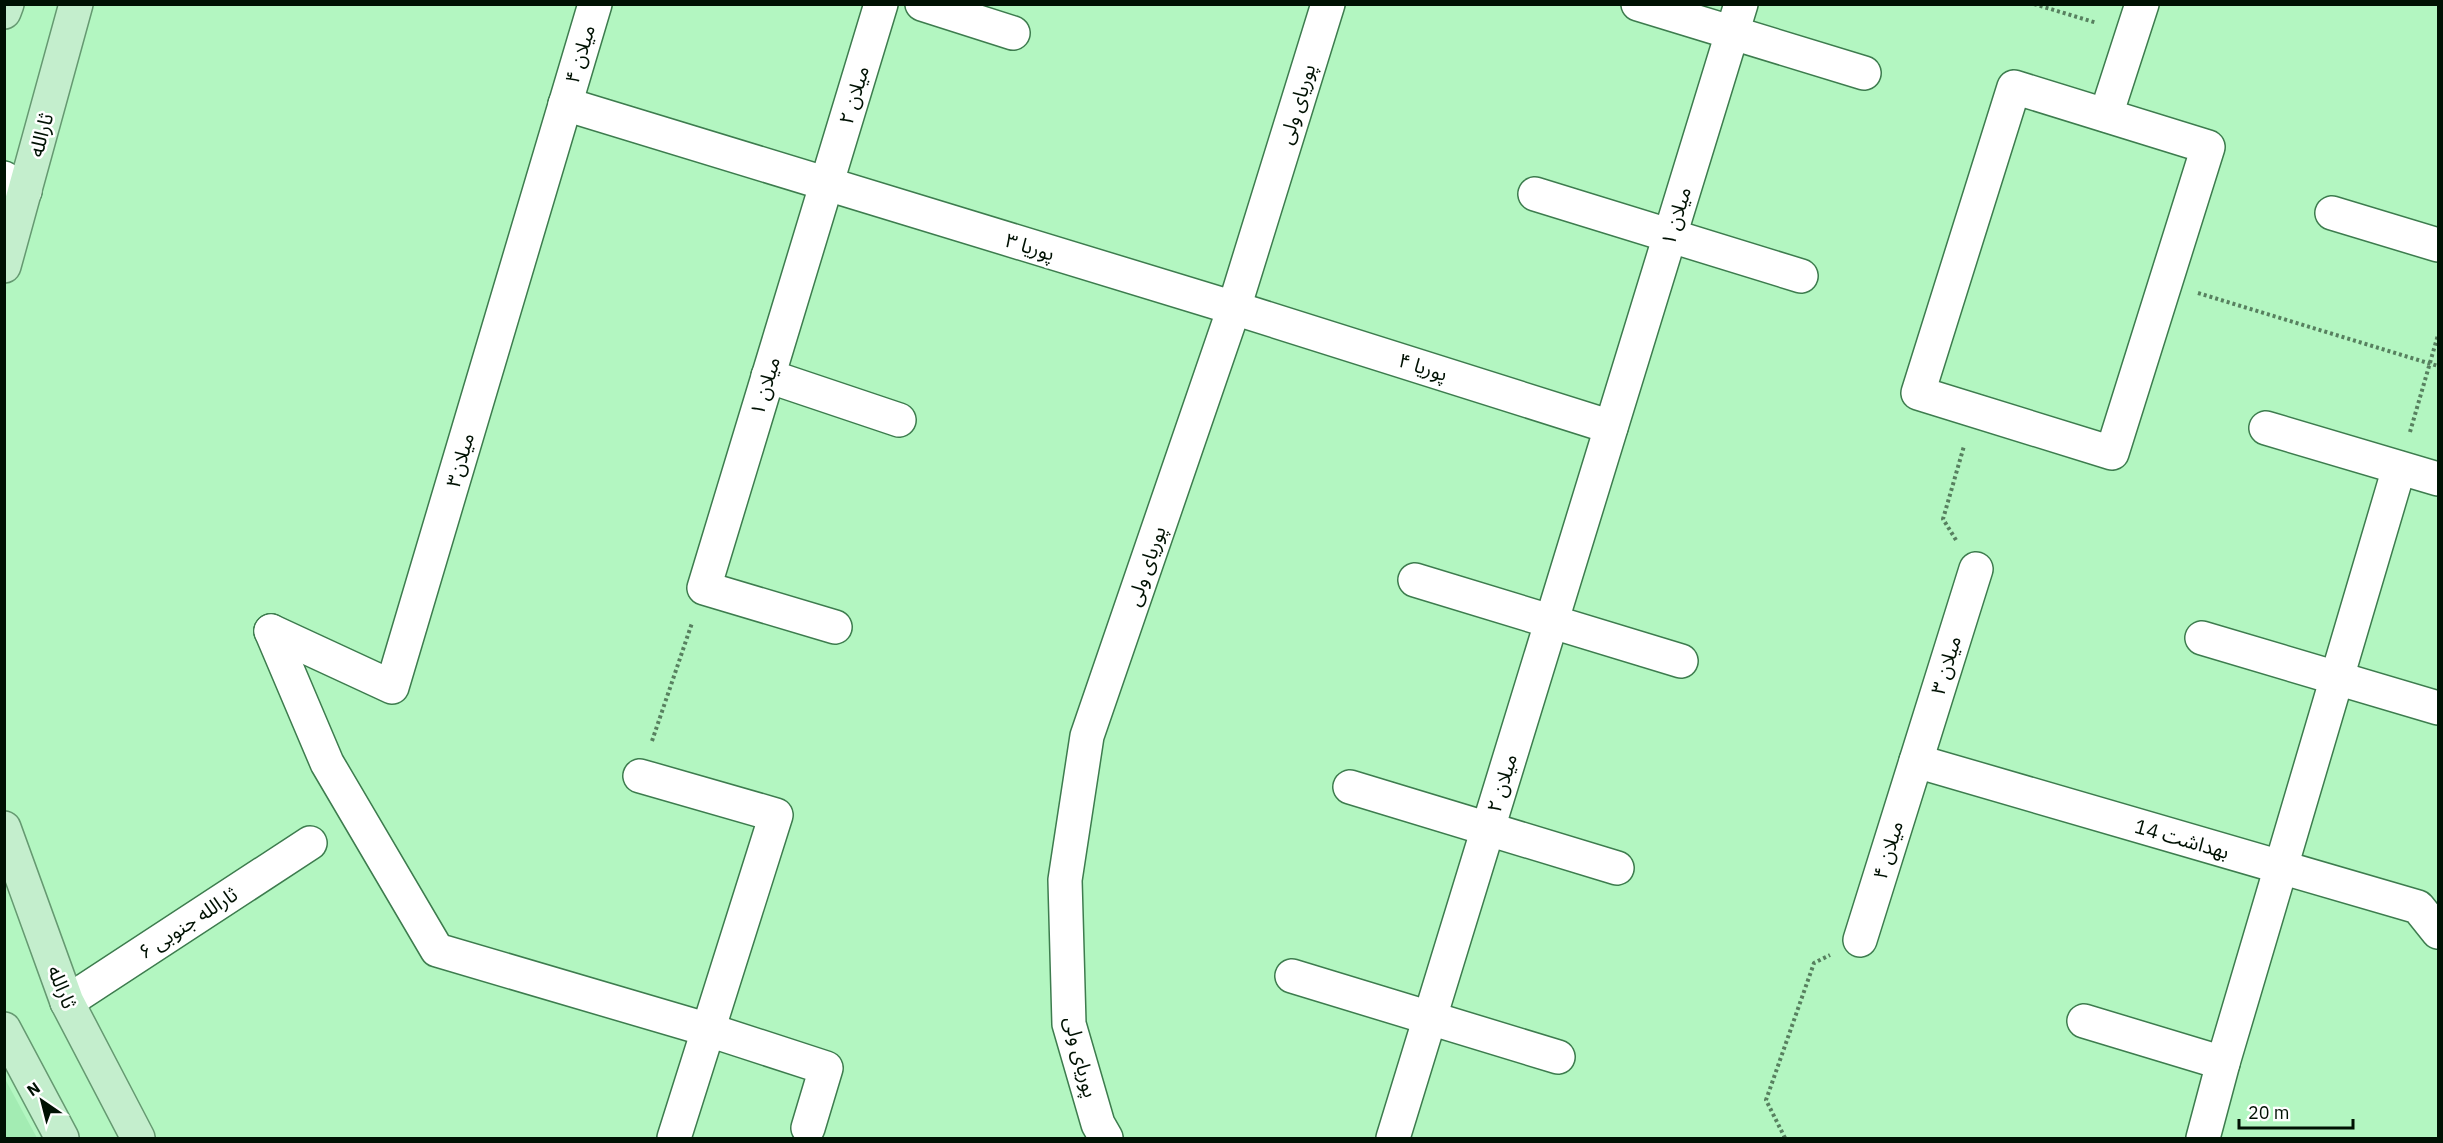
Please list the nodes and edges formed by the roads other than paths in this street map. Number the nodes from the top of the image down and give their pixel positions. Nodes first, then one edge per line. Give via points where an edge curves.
1 (7, 4) edge
2 (76, 4) edge
3 (595, 4) edge
4 (881, 4) edge
5 (922, 4) edge
6 (1328, 4) edge
7 (1638, 4) edge
8 (4, 12) edge
9 (1737, 19) edge
10 (2137, 19) edge
11 (1013, 33) dead end
12 (1864, 73) dead end
13 (565, 104) junction
14 (2106, 115) junction
15 (827, 185) junction
16 (11, 187) edge
17 (1534, 194) dead end
18 (2332, 213) dead end
19 (1670, 236) junction
20 (2439, 245) edge
21 (4, 266) edge
22 (1801, 276) dead end
23 (1234, 308) junction
24 (768, 376) junction
25 (899, 420) dead end
26 (1611, 427) junction
27 (2266, 428) dead end
28 (2399, 468) junction
29 (2439, 480) edge
30 (1976, 569) road end
31 (1415, 580) dead end
32 (1551, 622) junction
33 (835, 627) dead end
34 (2202, 638) dead end
35 (1681, 661) dead end
36 (2337, 678) junction
37 (2439, 708) edge
38 (1916, 761) junction
39 (640, 776) road end
40 (1350, 787) dead end
41 (4, 828) edge
42 (1488, 829) junction
43 (309, 843) dead end
44 (2281, 867) junction
45 (1617, 868) dead end
46 (2439, 932) edge
47 (1860, 940) road end
48 (1292, 975) dead end
49 (67, 1002) junction
50 (1430, 1018) junction
51 (2084, 1021) dead end
52 (4, 1029) edge
53 (709, 1030) junction
54 (1558, 1057) dead end
55 (2223, 1063) junction
56 (808, 1128) dead end
57 (62, 1138) edge
58 (138, 1138) edge
59 (675, 1138) edge
60 (1106, 1138) edge
61 (1393, 1138) edge
62 (2203, 1138) edge

1 - 8 main road
2 - 16 main road, ثارالله
3 - 13 street, میلان ۴
4 - 15 street, میلان ۲
5 - 11 street
6 - 23 street, پوریای ولی
7 - 9 street
9 - 12 street
9 - 19 street, میلان ۱
10 - 14 street
13 - 15 street, پوریا ۳
13 - 53 street, میلان۳ via 393,687 271,631 327,763 437,950
14 - 14 street via 2014,87 1918,393 2112,453 2208,147
15 - 23 street, پوریا ۳
15 - 24 street, میلان ۱
16 - 21 main road, ثارالله
17 - 19 street
18 - 20 street
19 - 22 street
19 - 26 street, میلان ۱
23 - 26 street, پوریا ۴
23 - 60 street, پوریای ولی via 1087,736 1065,880 1069,1024 1098,1124
24 - 25 street
24 - 33 street, میلان ۱ via 704,588
26 - 32 street, میلان ۲
27 - 28 street
28 - 29 street
28 - 36 street
30 - 38 street, میلان ۳
31 - 32 street
32 - 35 street
32 - 42 street, میلان ۲
34 - 36 street
36 - 37 street
36 - 44 street
38 - 44 street, بهداشت 14
38 - 47 street, میلان ۴
39 - 53 street via 777,815
40 - 42 street
41 - 49 main road, ثارالله
42 - 45 street
42 - 50 street, میلان ۲
43 - 49 street, ثارالله جنوبی ۶
44 - 46 street, بهداشت 14 via 2418,907
44 - 55 street
48 - 50 street
49 - 58 main road, ثارالله
50 - 54 street
50 - 61 street, میلان ۲
51 - 55 street
52 - 57 main road
53 - 56 street via 826,1068
53 - 59 street
55 - 62 street

